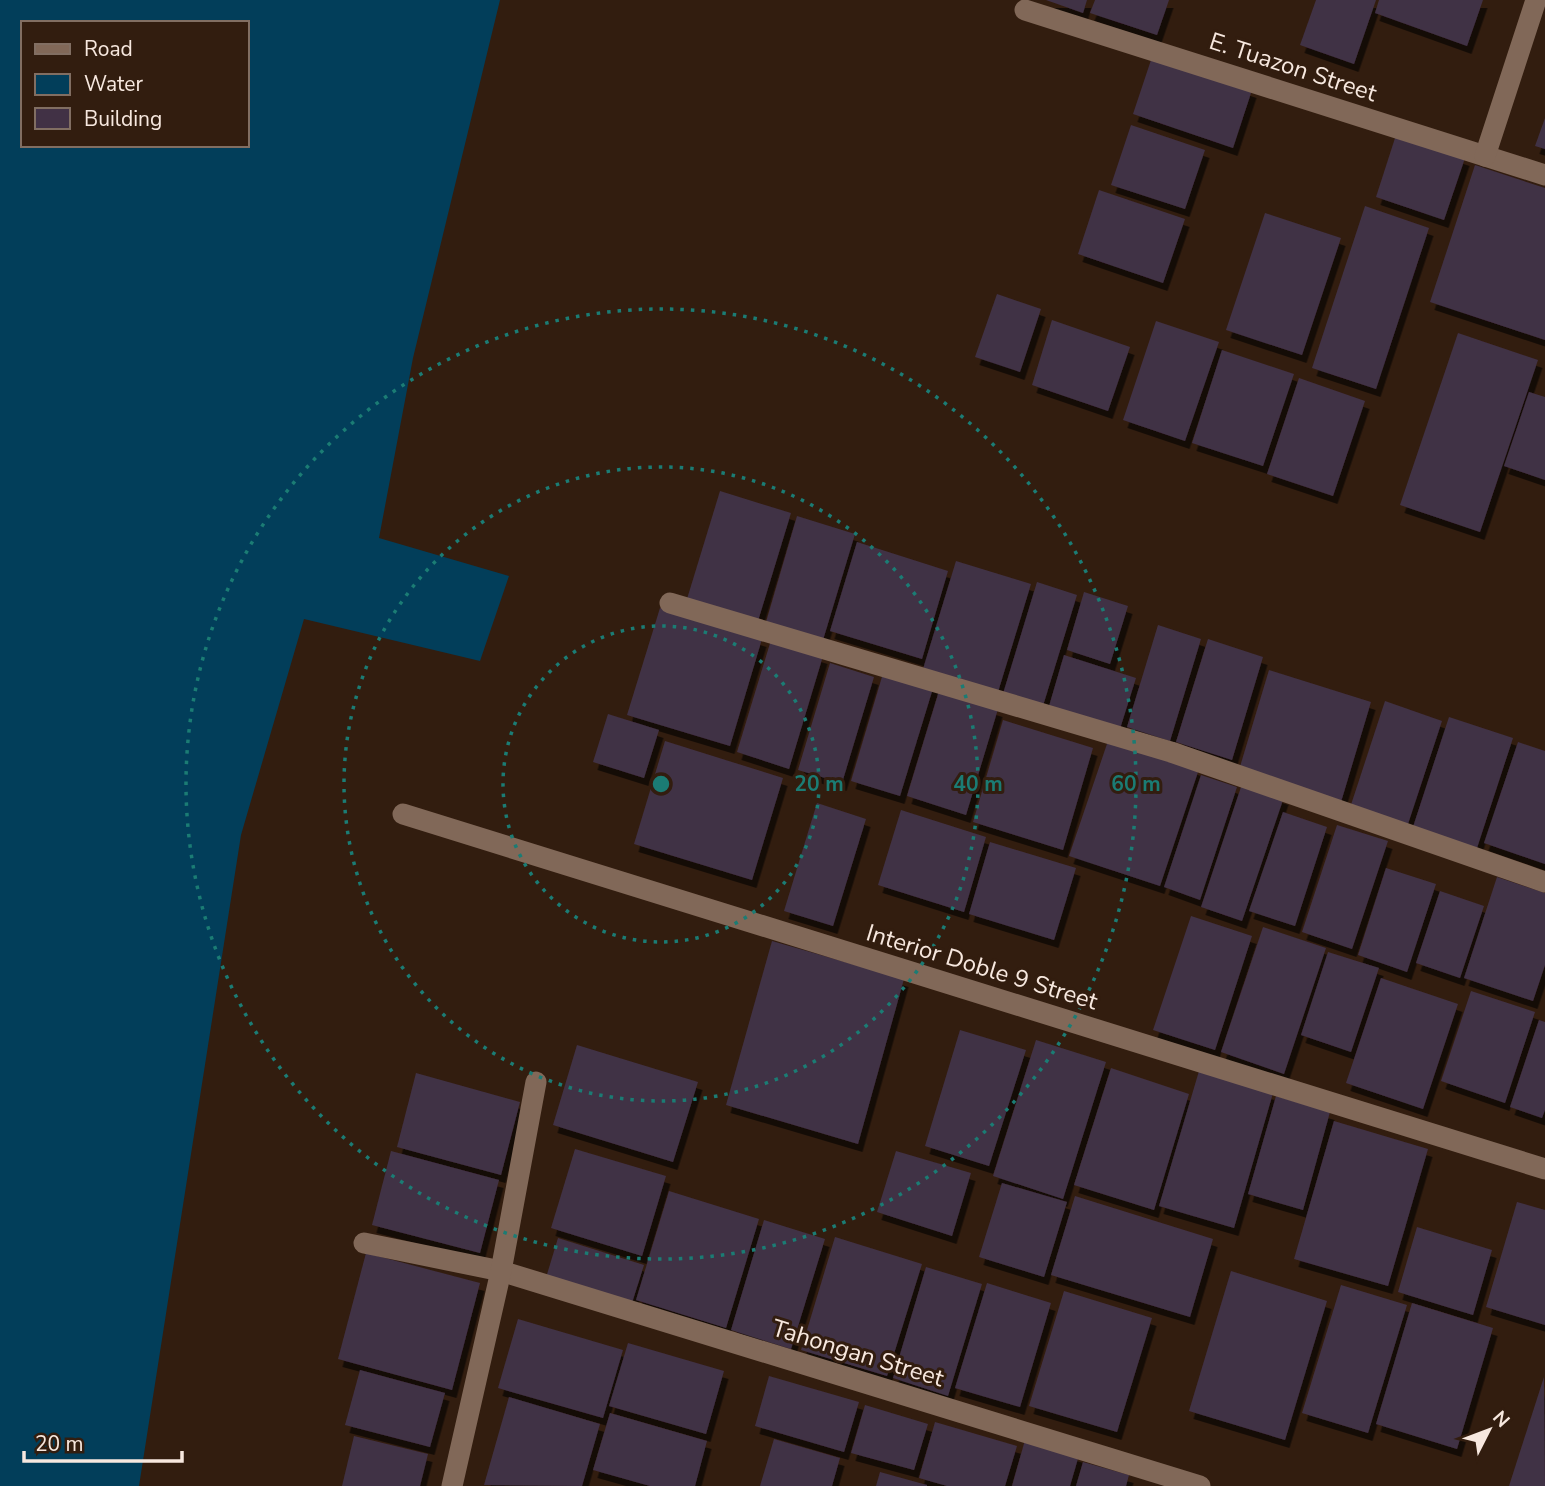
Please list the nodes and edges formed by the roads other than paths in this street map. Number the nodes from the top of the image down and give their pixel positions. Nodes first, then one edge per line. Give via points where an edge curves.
1 (1536, 0) edge
2 (1025, 10) dead end
3 (1485, 156) junction
4 (1545, 175) edge
5 (670, 603) dead end
6 (404, 814) dead end
7 (1545, 882) edge
8 (536, 1082) dead end
9 (1545, 1169) edge
10 (364, 1243) dead end
11 (501, 1271) junction
12 (452, 1486) edge
13 (1200, 1486) edge

1 - 3 street
2 - 3 street, E. Tuazon Street
3 - 4 street, E. Tuazon Street
5 - 7 street via 1171,752
6 - 9 street, Interior Doble 9 Street
8 - 11 street
10 - 11 street, Tahongan Street
11 - 12 street
11 - 13 street, Tahongan Street

